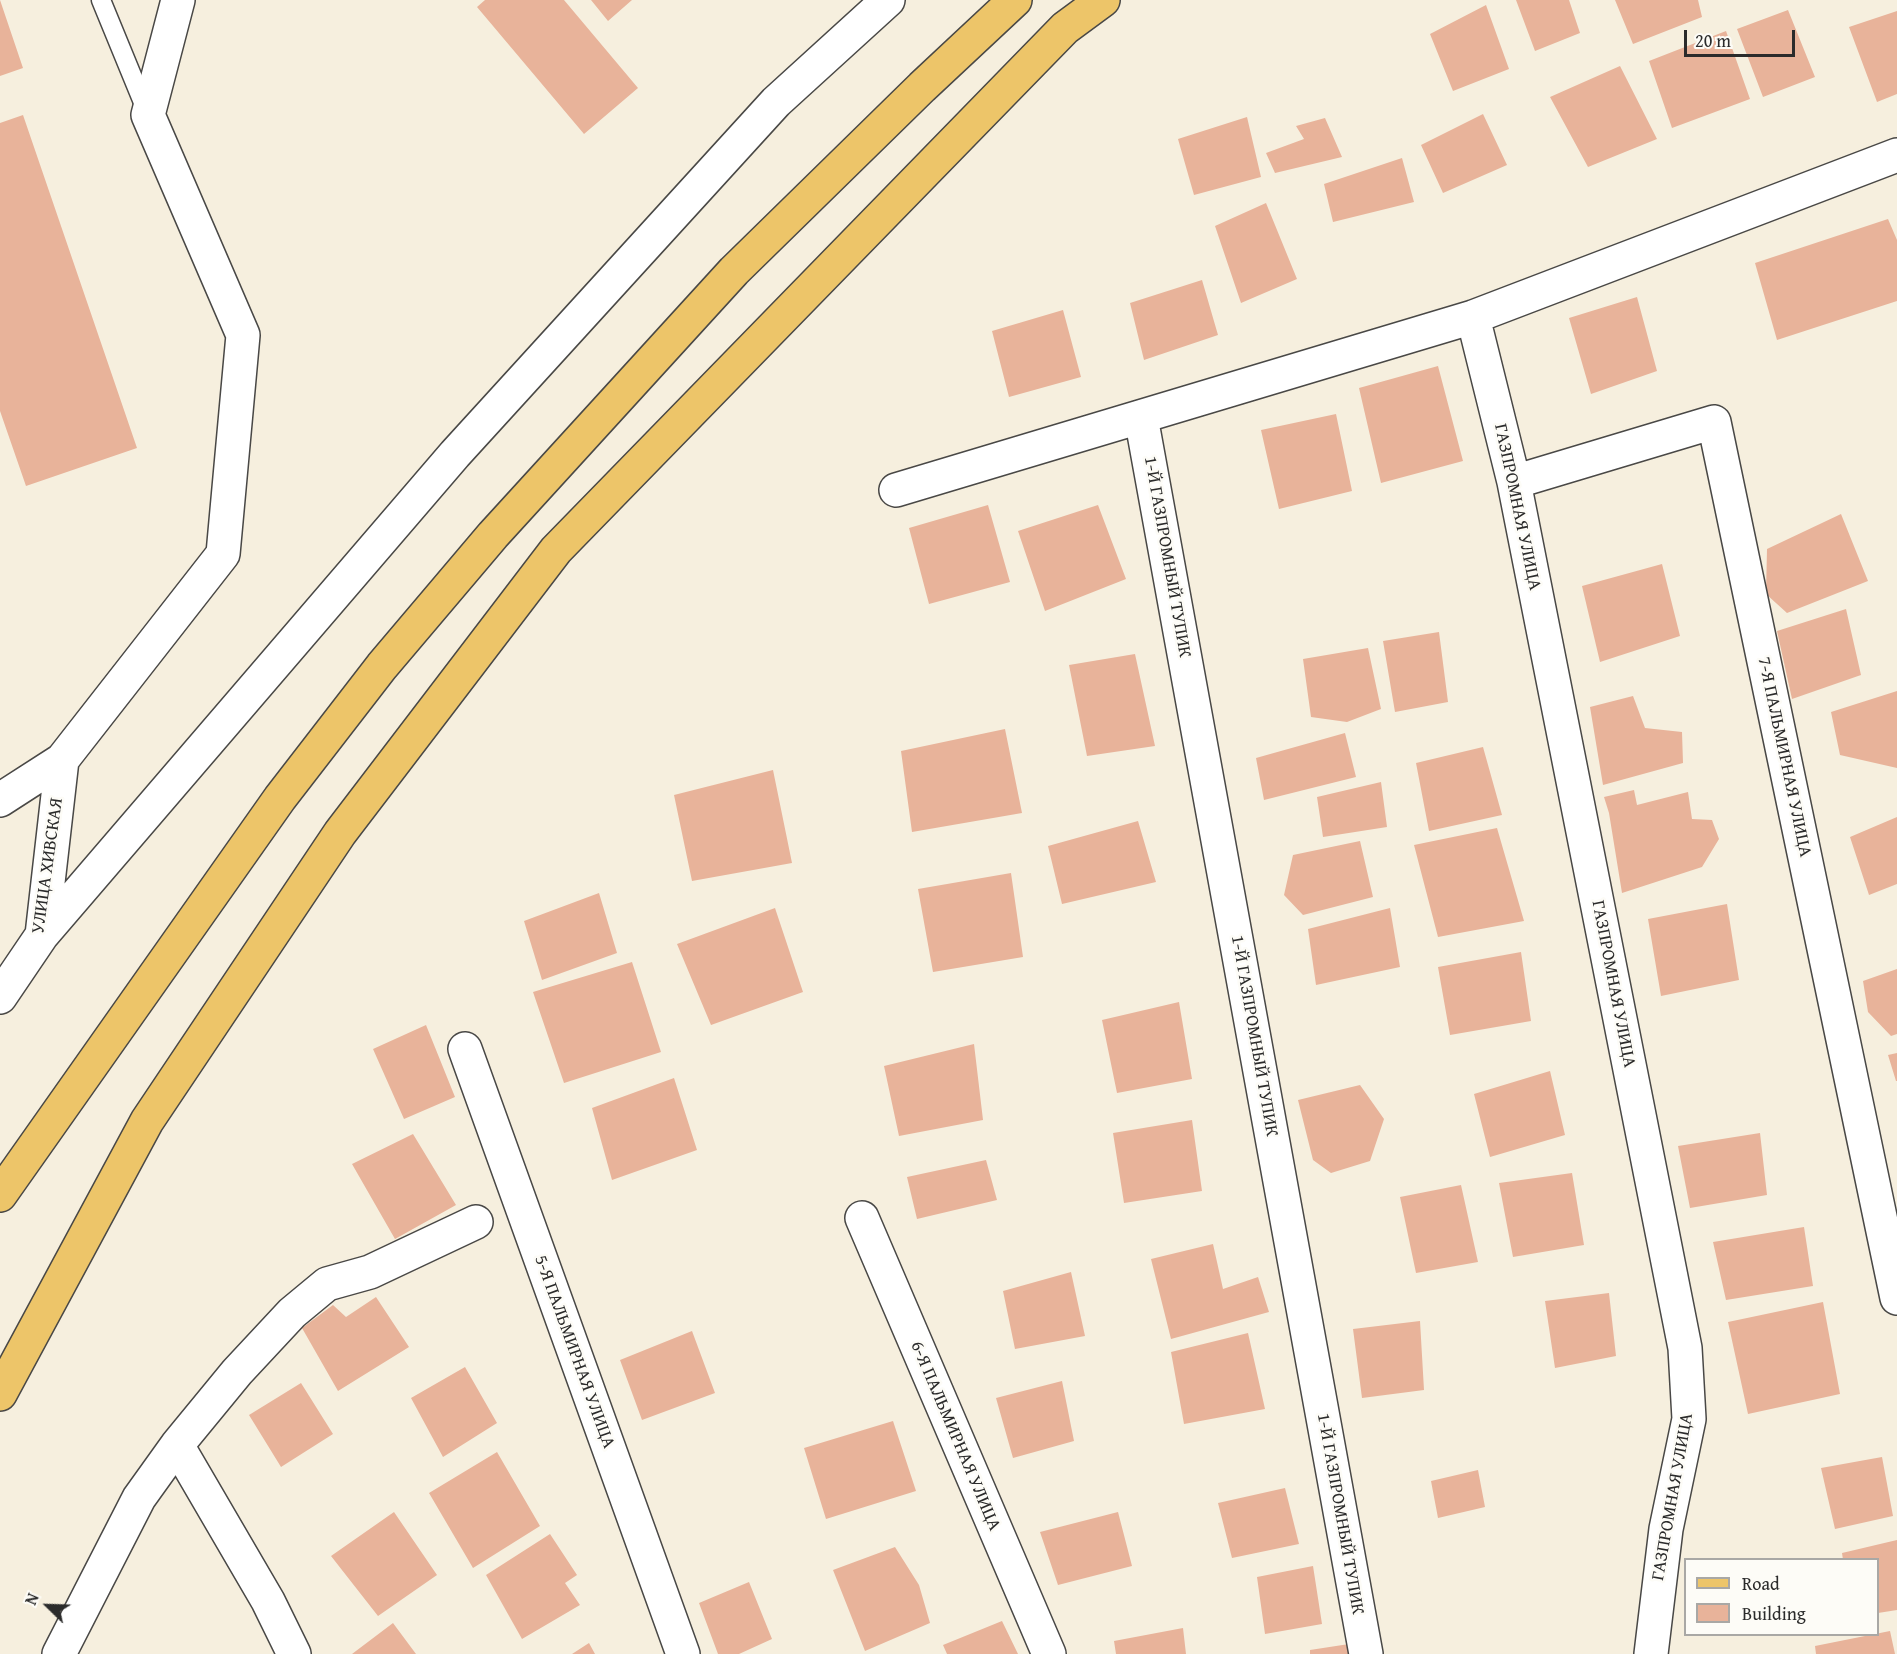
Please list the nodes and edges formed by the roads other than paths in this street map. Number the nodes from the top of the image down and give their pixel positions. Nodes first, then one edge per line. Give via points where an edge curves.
1 (101, 0) edge
2 (178, 0) edge
3 (888, 0) edge
4 (1015, 0) edge
5 (1103, 0) edge
6 (148, 115) junction
7 (1897, 155) edge
8 (1473, 317) junction
9 (1141, 417) junction
10 (1514, 482) junction
11 (896, 490) dead end
12 (62, 760) junction
13 (0, 800) edge
14 (42, 935) junction
15 (0, 997) edge
16 (465, 1049) dead end
17 (0, 1195) edge
18 (862, 1218) dead end
19 (476, 1222) dead end
20 (1897, 1298) edge
21 (0, 1394) edge
22 (177, 1445) junction
23 (59, 1654) edge
24 (294, 1654) edge
25 (683, 1654) edge
26 (1049, 1654) edge
27 (1366, 1654) edge
28 (1651, 1654) edge

1 - 6 lane
2 - 6 street
3 - 14 street via 776,102 455,454
4 - 17 main road via 734,271 493,535 419,622 280,798
5 - 21 main road via 1065,28 556,550 340,833 147,1121
6 - 12 street via 243,335 223,554
7 - 8 street
8 - 9 street
8 - 10 street, ГАЗПРОМНАЯ УЛИЦА
9 - 11 street
9 - 27 street, 1-Й ГАЗПРОМНЫЙ ТУПИК
10 - 20 street, 7-Я ПАЛЬМИРНАЯ УЛИЦА via 1714,422
10 - 28 street, ГАЗПРОМНАЯ УЛИЦА via 1685,1348 1689,1419 1666,1528
12 - 13 street
12 - 14 street, УЛИЦА ХИВСКАЯ
14 - 15 street, УЛИЦА ХИВСКАЯ
16 - 25 street, 5-Я ПАЛЬМИРНАЯ УЛИЦА
18 - 26 street, 6-Я ПАЛЬМИРНАЯ УЛИЦА
19 - 22 street via 370,1272 327,1284 292,1313 237,1372
22 - 23 street via 139,1498
22 - 24 street via 268,1601

